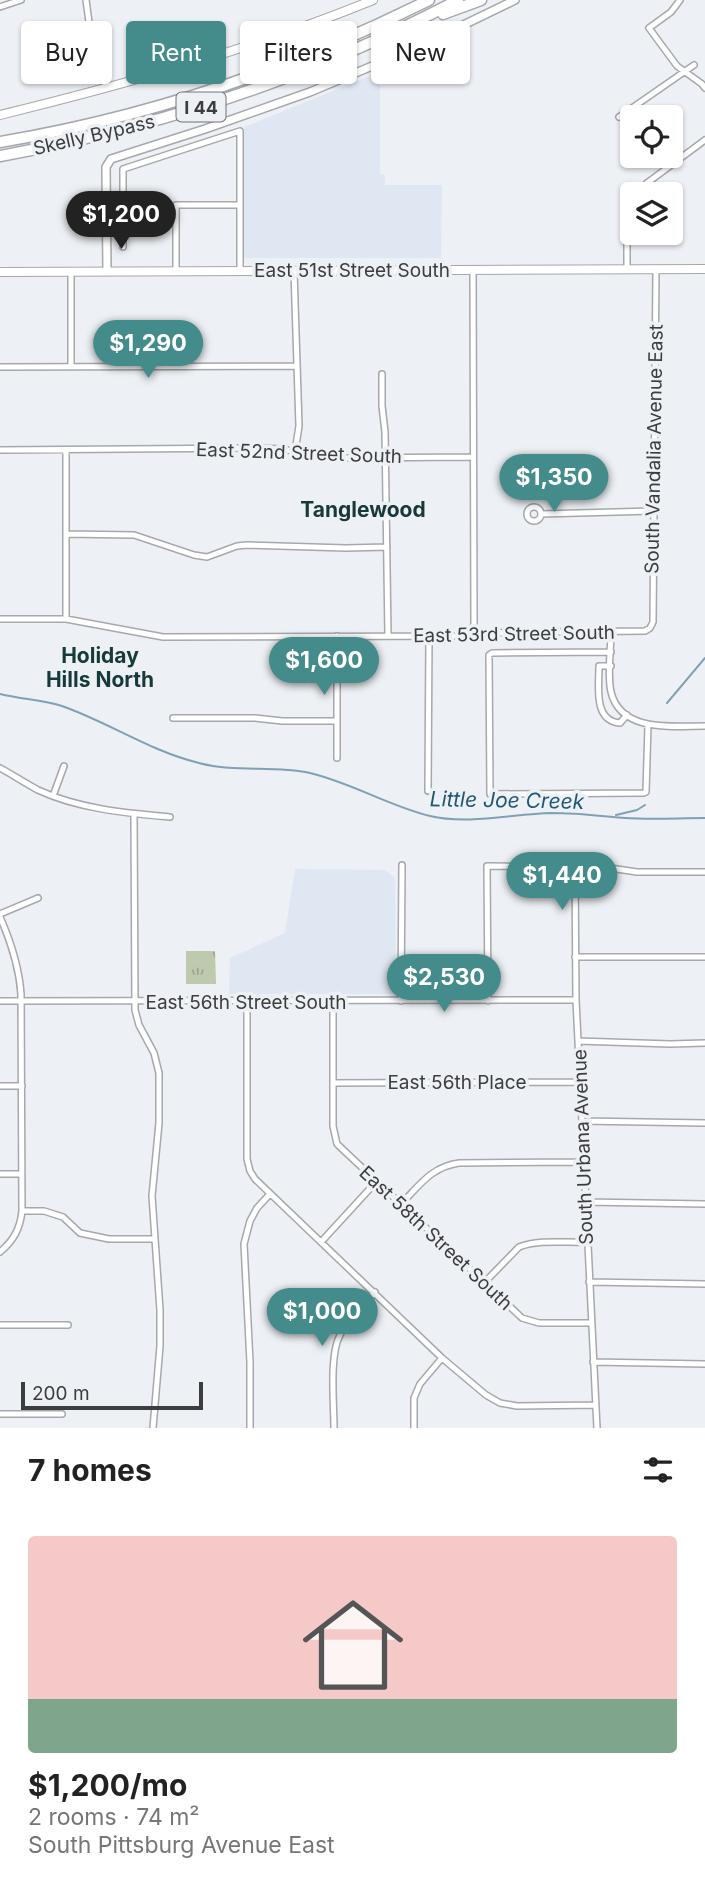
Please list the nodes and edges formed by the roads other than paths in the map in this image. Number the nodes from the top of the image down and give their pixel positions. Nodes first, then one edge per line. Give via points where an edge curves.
1 (21, 0) edge
2 (86, 0) edge
3 (373, 0) edge
4 (429, 0) edge
5 (458, 0) edge
6 (481, 0) edge
7 (515, 0) edge
8 (680, 0) edge
9 (0, 7) edge
10 (418, 21) edge
11 (426, 21) edge
12 (371, 43) edge
13 (694, 65) dead end
14 (684, 71) junction
15 (106, 87) junction
16 (705, 88) edge
17 (0, 115) edge
18 (619, 117) dead end
19 (705, 140) edge
20 (0, 142) edge
21 (156, 145) junction
22 (0, 156) edge
23 (159, 157) junction
24 (649, 182) edge
25 (239, 205) junction
26 (106, 232) junction
27 (123, 232) junction
28 (628, 245) edge
29 (123, 247) dead end
30 (473, 270) junction
31 (627, 270) junction
32 (656, 270) junction
33 (705, 270) edge
34 (71, 271) junction
35 (107, 271) junction
36 (176, 271) junction
37 (240, 271) junction
38 (294, 271) junction
39 (0, 272) edge
40 (296, 366) junction
41 (0, 367) edge
42 (71, 367) junction
43 (382, 374) dead end
44 (0, 450) edge
45 (66, 450) junction
46 (295, 452) junction
47 (473, 457) junction
48 (385, 458) junction
49 (653, 512) junction
50 (541, 514) dead end
51 (66, 534) junction
52 (387, 547) junction
53 (0, 619) edge
54 (66, 619) junction
55 (650, 628) joint
56 (611, 632) junction
57 (471, 633) junction
58 (337, 636) junction
59 (388, 636) junction
60 (429, 636) junction
61 (611, 652) junction
62 (611, 666) junction
63 (627, 715) junction
64 (173, 718) dead end
65 (337, 721) junction
66 (648, 724) junction
67 (705, 726) edge
68 (337, 758) dead end
69 (64, 766) dead end
70 (0, 768) edge
71 (428, 791) dead end
72 (53, 796) junction
73 (134, 814) junction
74 (170, 817) dead end
75 (402, 865) dead end
76 (575, 866) junction
77 (705, 872) edge
78 (38, 898) dead end
79 (0, 915) edge
80 (575, 957) junction
81 (705, 957) edge
82 (576, 1000) junction
83 (0, 1001) edge
84 (247, 1001) junction
85 (401, 1001) junction
86 (488, 1001) junction
87 (22, 1002) junction
88 (134, 1002) junction
89 (333, 1002) junction
90 (578, 1041) junction
91 (705, 1043) edge
92 (580, 1082) junction
93 (333, 1083) junction
94 (0, 1086) edge
95 (22, 1086) junction
96 (582, 1121) junction
97 (705, 1123) edge
98 (584, 1162) junction
99 (0, 1174) edge
100 (22, 1174) junction
101 (376, 1182) junction
102 (270, 1194) junction
103 (586, 1202) junction
104 (705, 1203) edge
105 (401, 1204) junction
106 (22, 1210) junction
107 (154, 1239) junction
108 (321, 1242) junction
109 (587, 1242) junction
110 (0, 1252) edge
111 (589, 1282) junction
112 (484, 1283) junction
113 (705, 1284) edge
114 (375, 1292) junction
115 (591, 1324) junction
116 (0, 1325) edge
117 (68, 1325) dead end
118 (442, 1358) junction
119 (593, 1362) junction
120 (705, 1364) edge
121 (596, 1405) junction
122 (0, 1414) edge
123 (62, 1414) dead end
124 (153, 1428) edge
125 (250, 1428) edge
126 (334, 1428) edge
127 (414, 1428) edge
128 (597, 1428) edge

1 - 9 street
2 - 15 street
3 - 15 main road via 252,45
4 - 20 highway, Skelly Bypass / I 44 via 356,36 206,93 111,120
5 - 10 highway, Skelly Bypass / I 44
6 - 11 highway
7 - 21 street via 348,76
8 - 14 street via 649,28
12 - 22 highway, Skelly Bypass / I 44 via 177,115
13 - 14 street
14 - 16 street
14 - 18 street
15 - 17 main road
19 - 24 street
21 - 23 street
21 - 26 street via 108,162
23 - 25 street via 240,131
23 - 27 street via 123,169
25 - 36 street via 176,205
25 - 37 street
26 - 27 street
26 - 35 street
27 - 29 street
28 - 31 street
30 - 31 main road, East 51st Street South
30 - 38 main road, East 51st Street South
30 - 47 street
31 - 32 main road, East 51st Street South
32 - 33 main road, East 51st Street South
32 - 49 street, South Vandalia Avenue East
34 - 35 main road, East 51st Street South
34 - 39 main road, East 51st Street South
34 - 42 street
35 - 36 main road, East 51st Street South
36 - 37 main road, East 51st Street South
37 - 38 main road, East 51st Street South
38 - 40 street
40 - 42 street
40 - 46 street via 299,426
41 - 42 street
43 - 48 street
44 - 45 street, East 52nd Street South
45 - 46 street, East 52nd Street South via 252,448
45 - 51 street
46 - 48 street, East 52nd Street South
47 - 48 street, East 52nd Street South
47 - 57 street
48 - 52 street
49 - 50 street
49 - 55 street, South Vandalia Avenue East
51 - 52 street via 141,536 206,557 247,545
51 - 54 street
52 - 59 street
53 - 54 street, East 53rd Street South
54 - 58 street, East 53rd Street South via 163,637
55 - 56 street, East 53rd Street South
56 - 57 street, East 53rd Street South
56 - 61 street
57 - 60 street, East 53rd Street South
58 - 59 street, East 53rd Street South
58 - 65 street
59 - 60 street, East 53rd Street South
60 - 71 street
61 - 62 street
61 - 66 street via 489,655 489,794 644,793
62 - 63 street via 611,691
62 - 63 street via 599,667 601,710 614,723
63 - 66 street
64 - 65 street
65 - 68 street
66 - 67 street
69 - 72 street
70 - 72 street
72 - 73 street
73 - 74 street
73 - 88 street
75 - 85 street
76 - 77 street
76 - 80 street, South Urbana Avenue
76 - 86 street via 487,866
78 - 79 street
79 - 87 street via 18,967
80 - 81 street
80 - 82 street, South Urbana Avenue
82 - 86 street, East 56th Street South
82 - 90 street, South Urbana Avenue
83 - 87 street, East 56th Street South
84 - 88 street, East 56th Street South
84 - 89 street, East 56th Street South
84 - 102 street via 247,1159 255,1179
85 - 86 street, East 56th Street South
85 - 89 street, East 56th Street South
87 - 88 street, East 56th Street South
87 - 95 street
88 - 107 street via 136,1019 159,1073
89 - 93 street
90 - 91 street
90 - 92 street, South Urbana Avenue
92 - 93 street, East 56th Place
92 - 96 street, South Urbana Avenue
93 - 101 street, East 58th Street South via 337,1144
94 - 95 street
95 - 100 street
96 - 97 street
96 - 98 street, South Urbana Avenue
98 - 103 street, South Urbana Avenue
98 - 105 street via 445,1165
99 - 100 street
100 - 106 street
101 - 105 street, East 58th Street South
101 - 108 street
102 - 108 street
102 - 125 street via 250,1220 244,1244
103 - 104 street
103 - 109 street, South Urbana Avenue
105 - 112 street, East 58th Street South
106 - 107 street via 63,1217 80,1233 109,1239
106 - 110 street via 20,1227
107 - 124 street via 160,1346
108 - 114 street
109 - 111 street, South Urbana Avenue
109 - 112 street via 519,1247
111 - 113 street
111 - 115 street, South Urbana Avenue
112 - 115 street, East 58th Street South via 530,1321
114 - 118 street
114 - 126 street via 338,1337
115 - 119 street, South Urbana Avenue
116 - 117 street
118 - 121 street via 500,1403
118 - 127 street via 414,1398
119 - 120 street
119 - 121 street, South Urbana Avenue
121 - 128 street, South Urbana Avenue
122 - 123 street

